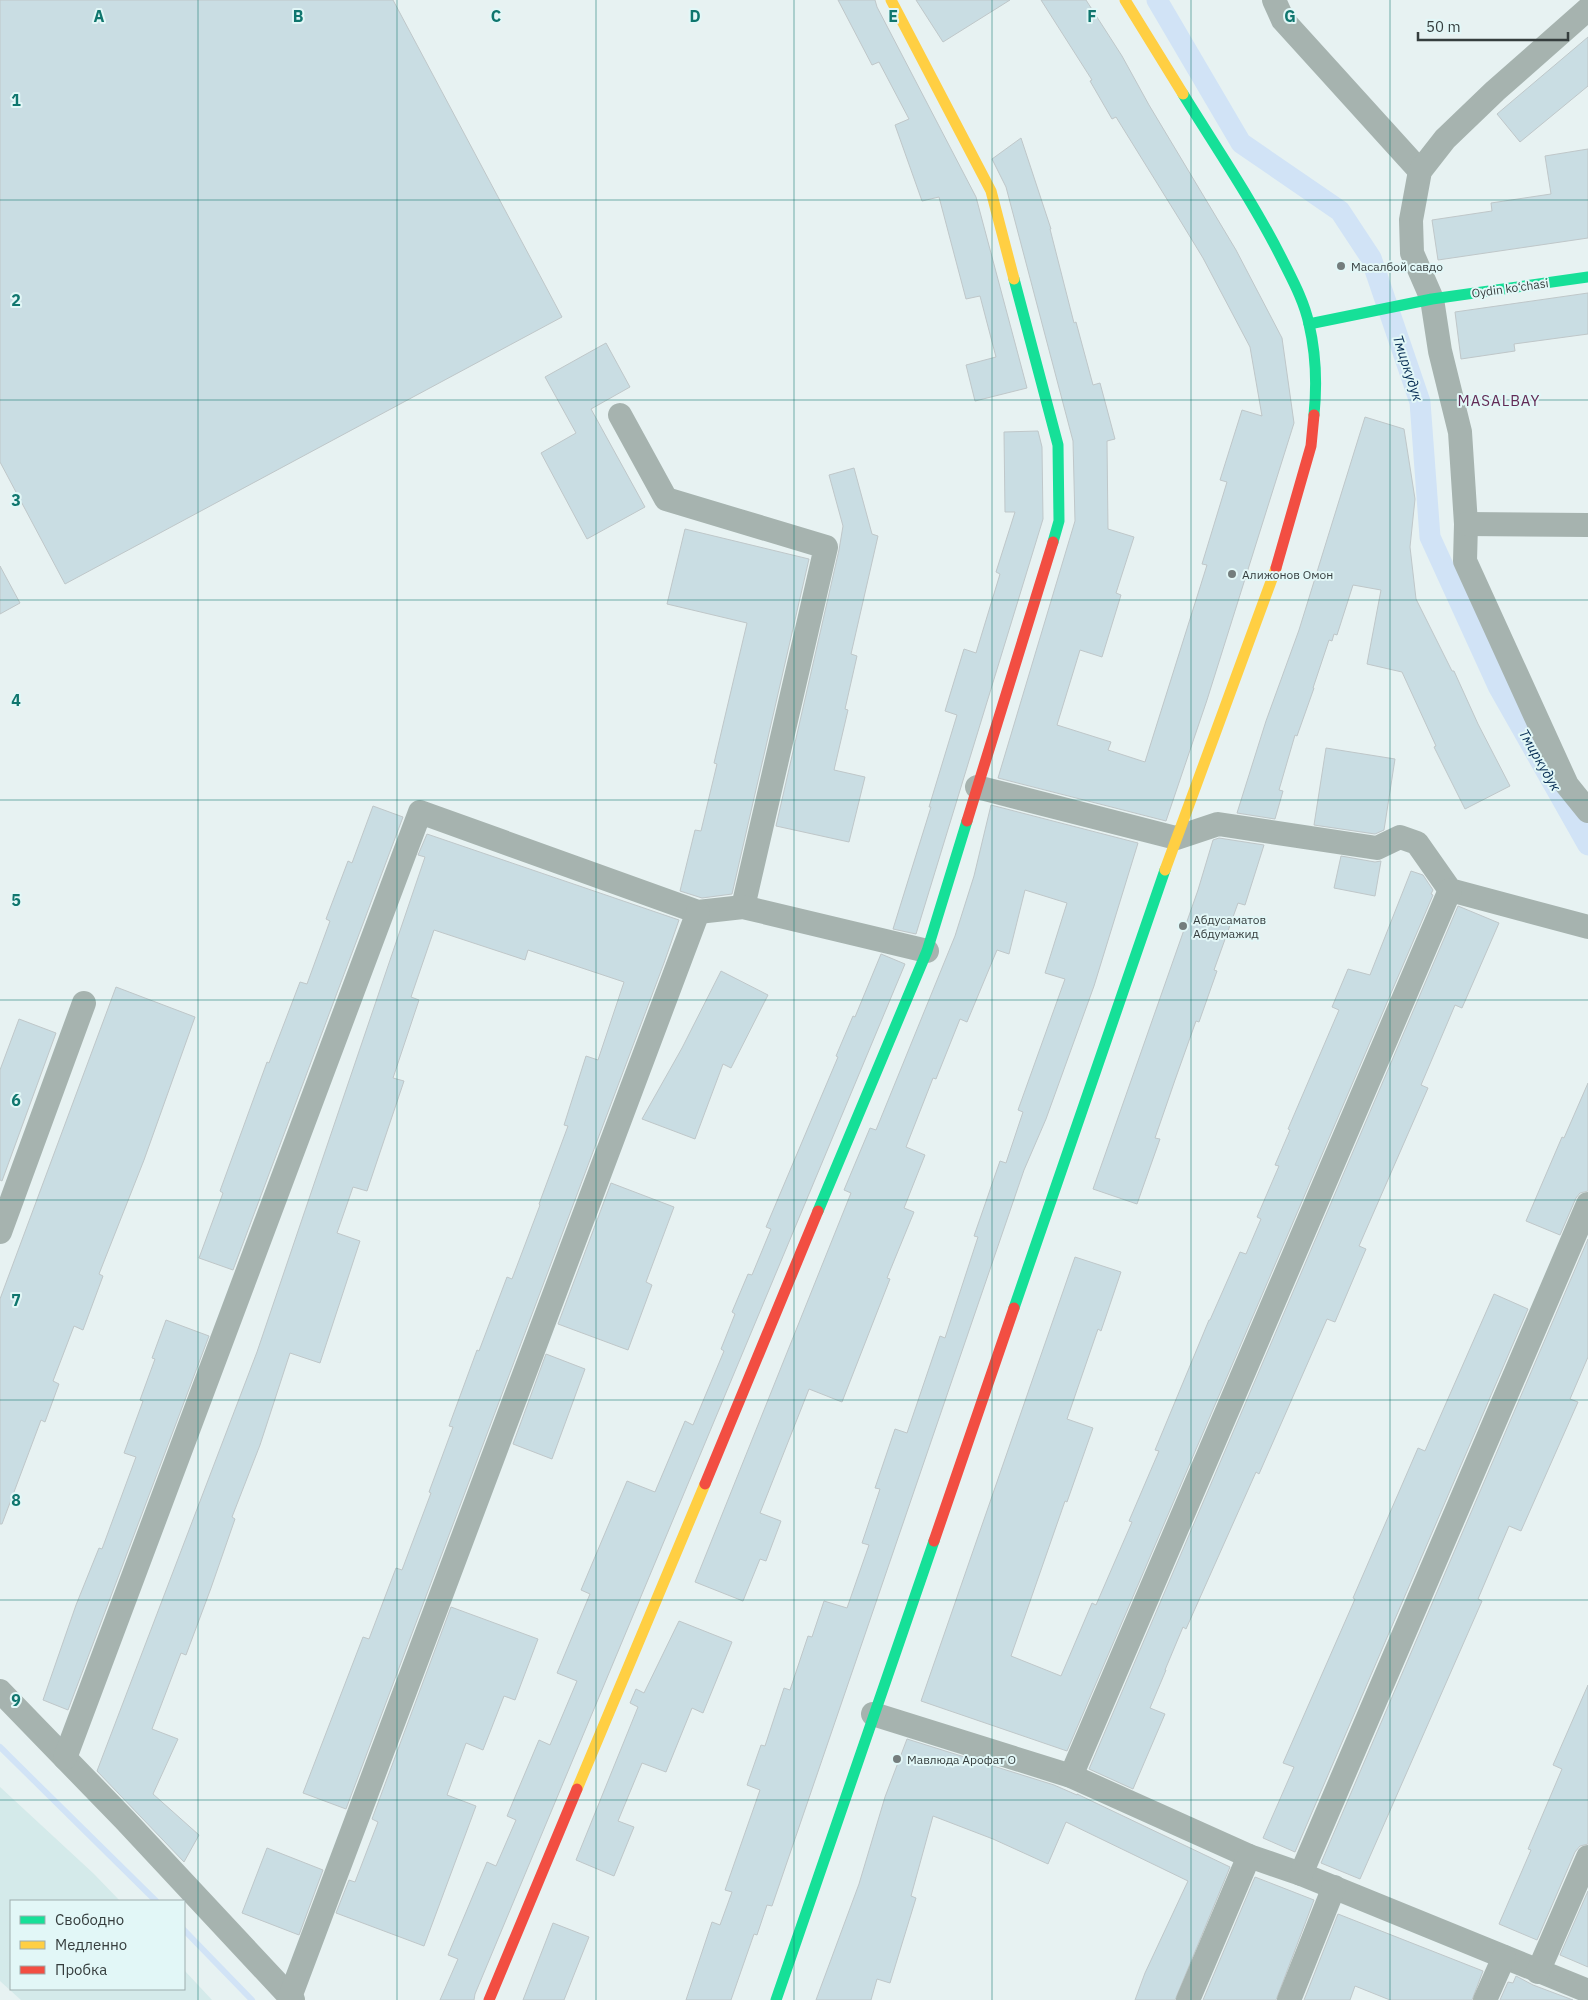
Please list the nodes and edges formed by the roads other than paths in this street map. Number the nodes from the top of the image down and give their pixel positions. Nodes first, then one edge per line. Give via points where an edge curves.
1 (891, 0) edge
2 (1125, 0) edge
3 (1274, 0) edge
4 (1588, 9) edge
5 (1420, 171) junction
6 (1588, 277) edge
7 (1432, 298) junction
8 (1309, 324) junction
9 (620, 415) dead end
10 (1466, 524) junction
11 (1588, 525) edge
12 (977, 787) junction
13 (1588, 810) edge
14 (1176, 838) junction
15 (1450, 890) junction
16 (743, 907) junction
17 (698, 912) junction
18 (1588, 927) edge
19 (927, 951) junction
20 (84, 1003) dead end
21 (1588, 1204) edge
22 (0, 1232) edge
23 (0, 1691) edge
24 (873, 1714) junction
25 (65, 1758) junction
26 (1071, 1776) junction
27 (1249, 1856) junction
28 (1588, 1857) edge
29 (1301, 1874) junction
30 (1334, 1887) junction
31 (1504, 1957) junction
32 (1538, 1972) junction
33 (1588, 1991) edge
34 (291, 1998) edge
35 (489, 2000) edge
36 (776, 2000) edge
37 (1188, 2000) edge
38 (1289, 2000) edge
39 (1485, 2000) edge

1 - 12 street via 991,191 1058,445 1059,521
2 - 8 street via 1267,229
3 - 5 street via 1283,20
4 - 5 street via 1459,125
5 - 7 street via 1410,220 1412,253
6 - 7 street, Oydin ko‘chasi
7 - 8 street, Oydin ko‘chasi
7 - 10 street via 1440,351 1460,432
8 - 14 street via 1316,394 1311,446 1266,596
9 - 16 street via 666,499 826,547
10 - 11 street
10 - 13 street via 1465,560 1567,785
12 - 14 street
12 - 19 street
14 - 15 street via 1218,824 1377,848 1400,837 1417,843
14 - 24 street
15 - 18 street
15 - 26 street
16 - 17 street
16 - 19 street
17 - 25 street via 420,812
17 - 34 street
19 - 35 street
20 - 22 street
21 - 29 street
23 - 25 street
24 - 26 street
24 - 36 street
25 - 34 street
26 - 27 street
27 - 29 street
27 - 37 street
28 - 32 street
29 - 30 street
30 - 31 street
30 - 38 street
31 - 32 street
31 - 39 street
32 - 33 street

